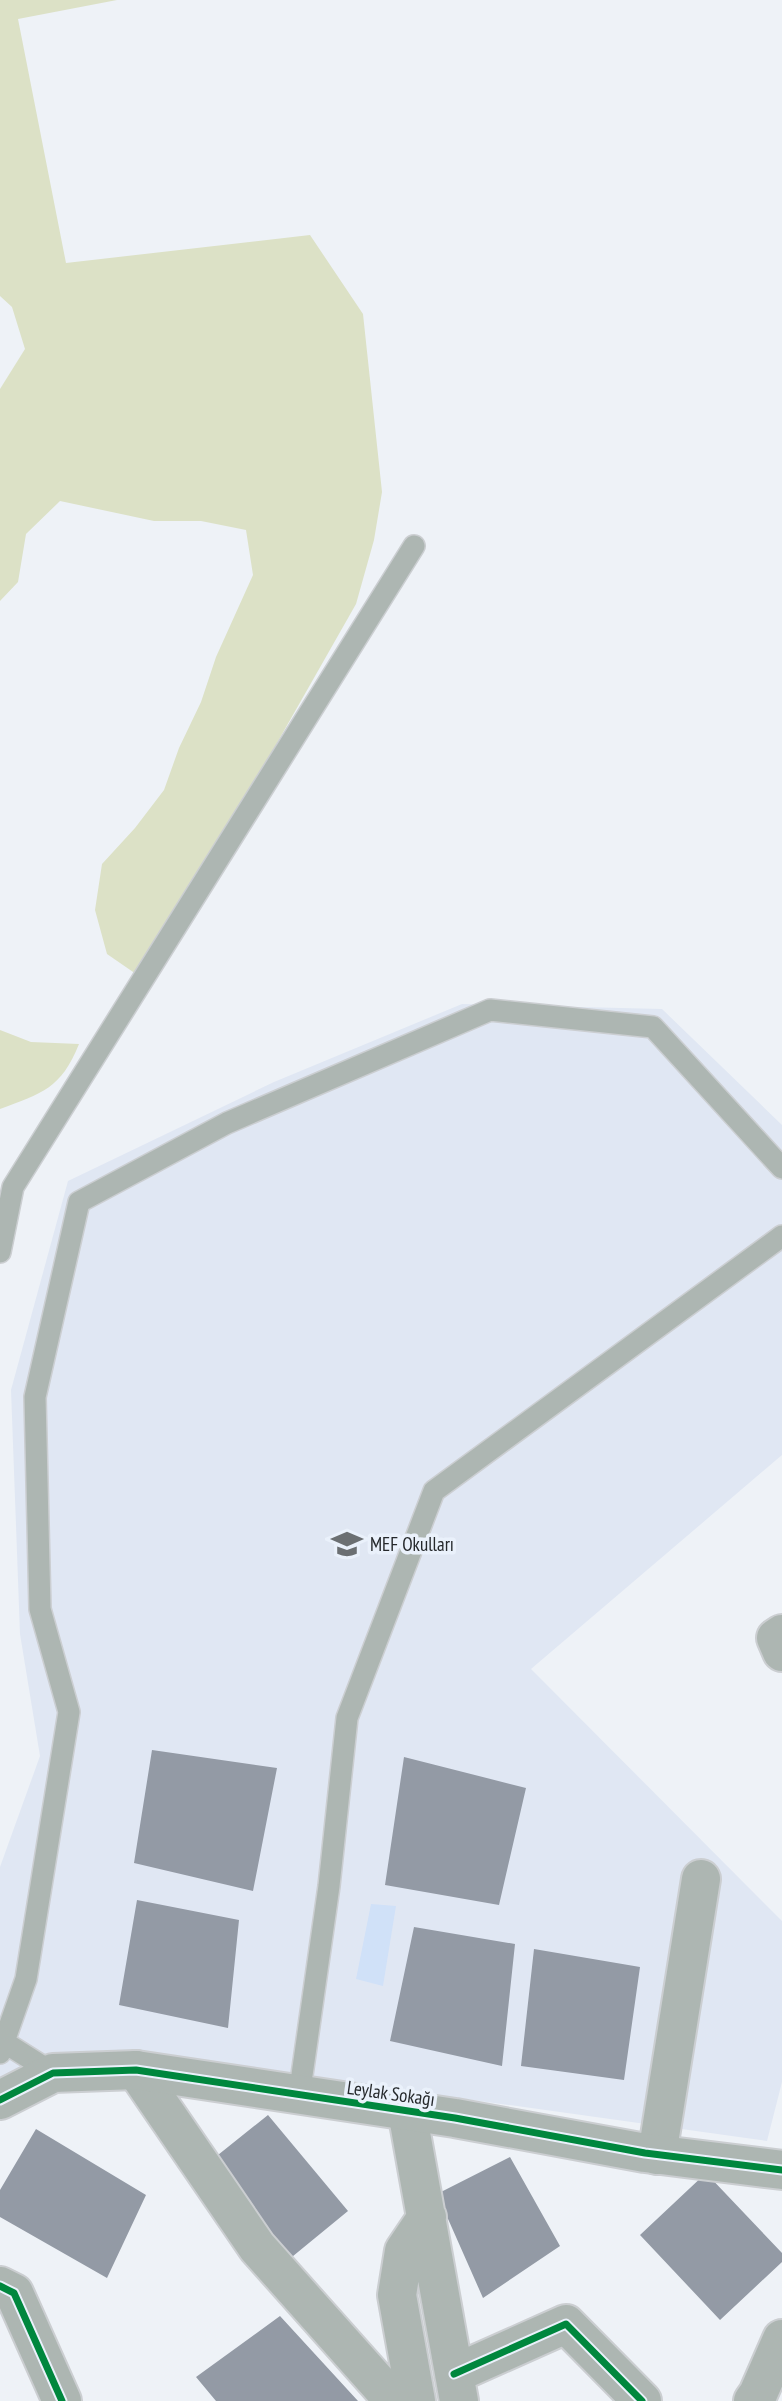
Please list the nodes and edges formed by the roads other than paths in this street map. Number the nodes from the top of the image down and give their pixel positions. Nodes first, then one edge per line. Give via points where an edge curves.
1 (414, 546) dead end
2 (782, 1168) edge
3 (782, 1236) edge
4 (0, 1252) edge
5 (782, 1634) edge
6 (782, 1653) edge
7 (701, 1878) dead end
8 (2, 2047) edge
9 (136, 2070) junction
10 (53, 2073) junction
11 (299, 2096) junction
12 (0, 2100) edge
13 (407, 2111) junction
14 (657, 2155) junction
15 (782, 2170) edge
16 (427, 2217) junction
17 (0, 2286) edge
18 (782, 2339) edge
19 (457, 2388) edge
20 (61, 2399) edge
21 (394, 2401) edge
22 (416, 2401) edge
23 (642, 2401) edge
24 (753, 2401) edge

1 - 4 lane via 13,1187
2 - 8 lane via 653,1027 490,1010 227,1123 79,1202 35,1397 40,1609 69,1712 26,1979
3 - 11 lane via 434,1491 347,1718
5 - 6 street via 776,1638
7 - 14 street
8 - 10 lane
9 - 10 street, Leylak Sokağı
9 - 11 street, Leylak Sokağı
9 - 21 street via 257,2247
10 - 12 street, Leylak Sokağı
11 - 13 street, Leylak Sokağı
13 - 14 street, Leylak Sokağı
13 - 16 street
14 - 15 street, Leylak Sokağı
16 - 19 street
16 - 22 street via 404,2251 397,2295
17 - 20 street via 14,2293
18 - 24 street
19 - 23 street via 566,2323

